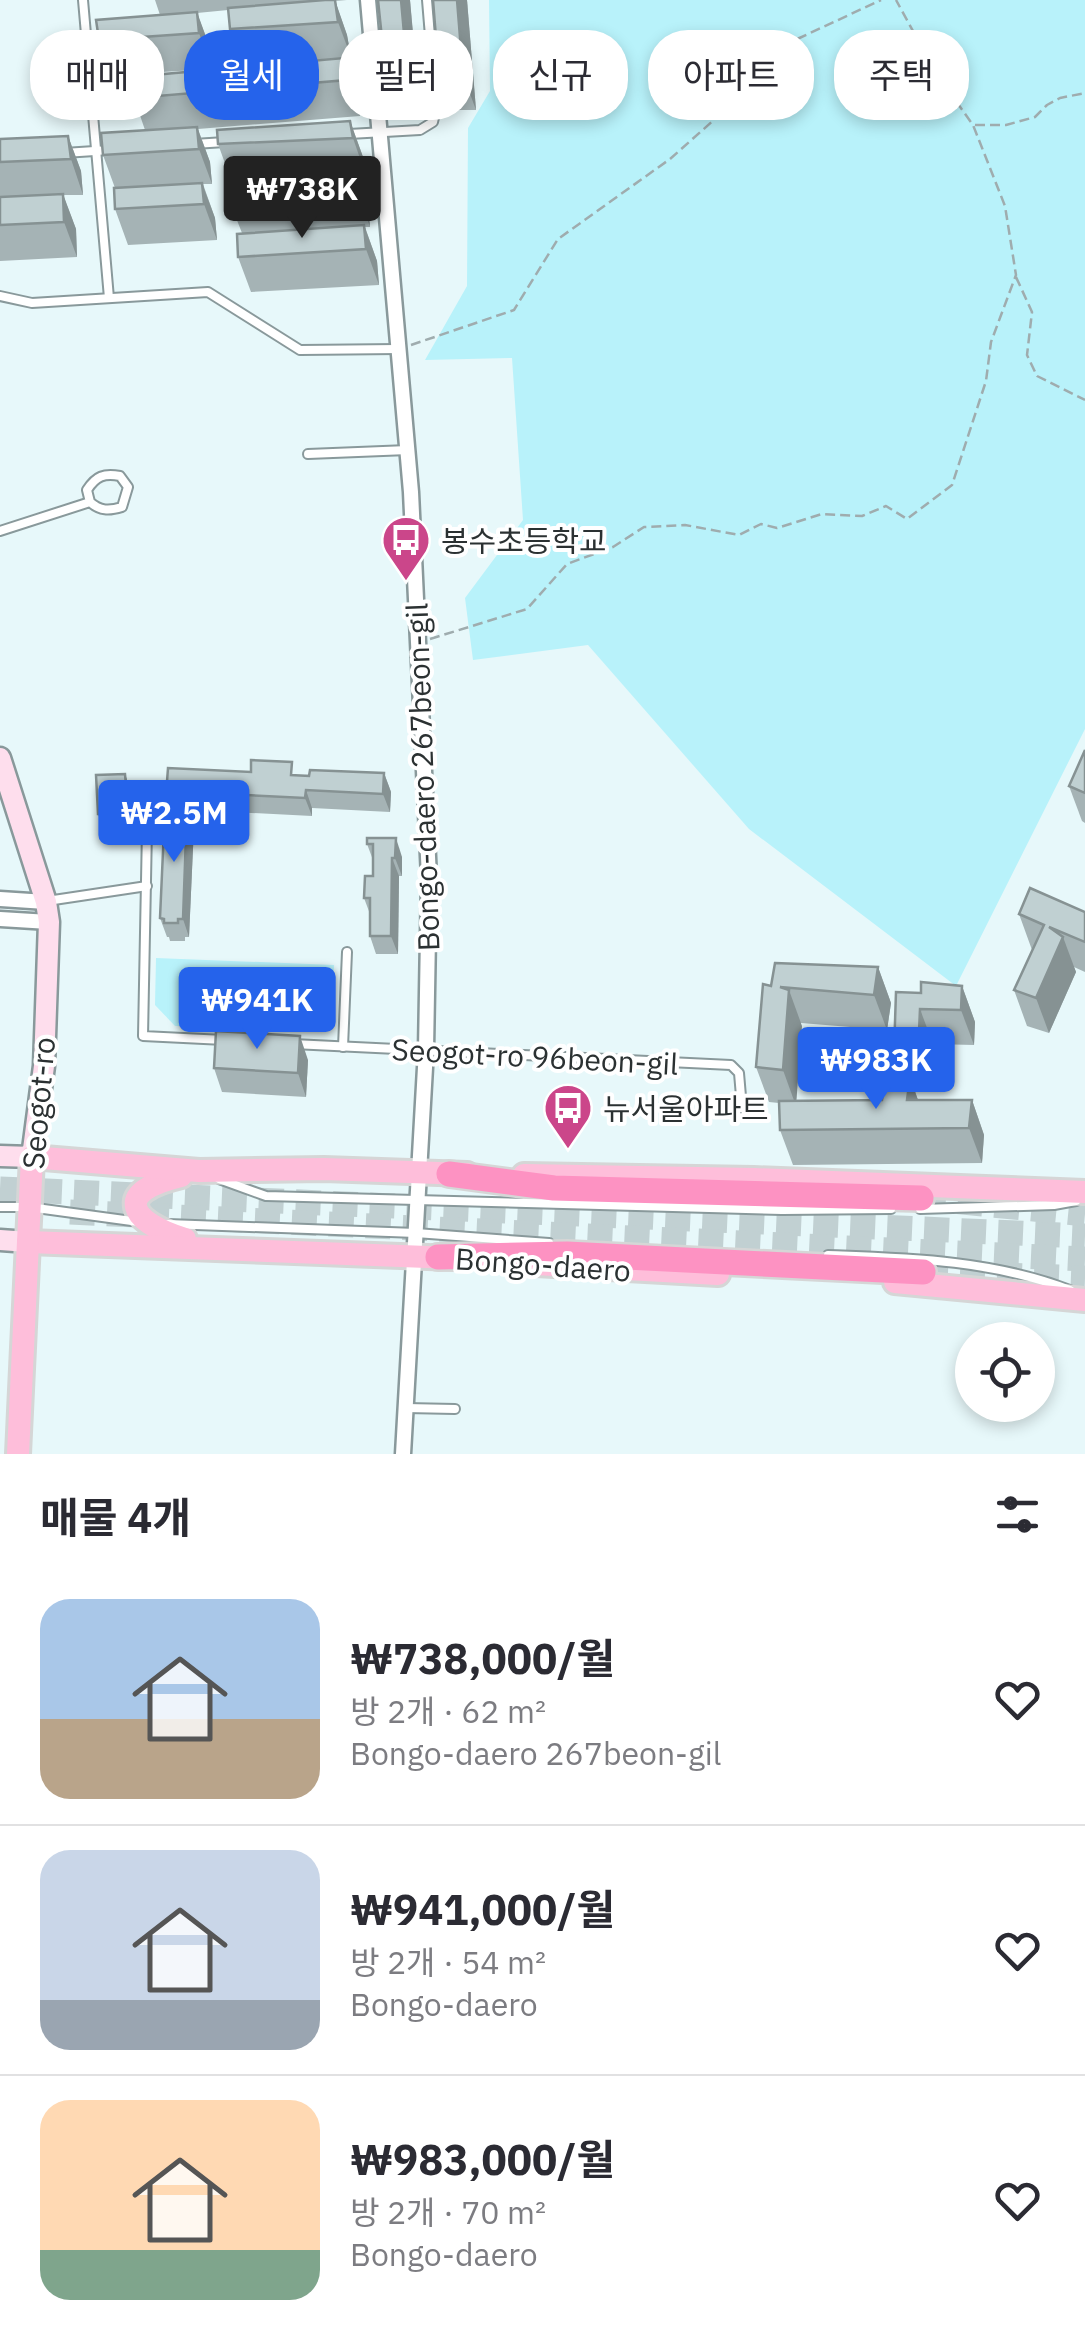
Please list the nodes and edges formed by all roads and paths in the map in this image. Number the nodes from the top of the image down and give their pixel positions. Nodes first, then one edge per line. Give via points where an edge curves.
1 (83, 0) edge
2 (368, 0) edge
3 (427, 0) edge
4 (881, 0) edge
5 (896, 0) edge
6 (1085, 93) edge
7 (974, 125) junction
8 (380, 132) junction
9 (342, 134) edge
10 (227, 142) edge
11 (189, 144) edge
12 (113, 150) edge
13 (94, 151) junction
14 (56, 154) edge
15 (1016, 276) junction
16 (0, 296) edge
17 (108, 298) junction
18 (400, 349) junction
19 (1085, 400) edge
20 (408, 450) junction
21 (308, 454) dead end
22 (90, 502) junction
23 (0, 531) edge
24 (419, 642) junction
25 (0, 758) edge
26 (146, 830) dead end
27 (147, 886) junction
28 (0, 900) edge
29 (48, 912) junction
30 (0, 920) edge
31 (347, 952) dead end
32 (243, 1042) edge
33 (282, 1044) edge
34 (342, 1046) junction
35 (426, 1050) junction
36 (742, 1108) dead end
37 (0, 1156) edge
38 (32, 1158) junction
39 (199, 1172) junction
40 (417, 1173) junction
41 (449, 1174) junction
42 (1085, 1195) edge
43 (416, 1198) junction
44 (921, 1198) tunnel mouth
45 (0, 1207) edge
46 (30, 1207) junction
47 (145, 1222) junction
48 (0, 1240) edge
49 (28, 1242) junction
50 (209, 1247) junction
51 (423, 1249) junction
52 (736, 1252) dead end
53 (814, 1254) dead end
54 (922, 1272) tunnel mouth
55 (1085, 1298) edge
56 (406, 1408) junction
57 (455, 1409) dead end
58 (18, 1454) edge
59 (403, 1454) edge

1 - 13 lane
2 - 8 street, Bongo-daero 267beon-gil
3 - 8 lane via 433,122 420,130
4 - 18 path via 750,61 715,119 558,239 514,310
5 - 7 path
6 - 7 path via 1047,104 1035,117
7 - 15 path via 1005,206
8 - 9 lane
8 - 18 street, Bongo-daero 267beon-gil
10 - 11 lane
12 - 13 lane
13 - 14 lane
13 - 17 lane
15 - 19 path via 1032,312 1028,355 1037,376
15 - 24 path via 952,484 907,519 886,506 862,516 822,514 777,528 760,524 739,534 685,525 644,527 566,564 527,609
16 - 17 lane via 32,302
17 - 18 lane via 208,292 300,350
18 - 20 street, Bongo-daero 267beon-gil
20 - 21 lane
20 - 24 street, Bongo-daero 267beon-gil
22 - 22 lane via 97,509 122,507 128,487 107,473 87,490
22 - 23 lane
24 - 35 street, Bongo-daero 267beon-gil via 430,878
25 - 29 main road, Seogot-ro
26 - 27 lane
27 - 29 lane
27 - 32 lane via 143,1036
28 - 29 street
29 - 30 street
29 - 38 main road, Seogot-ro via 44,1066
31 - 34 lane
33 - 34 lane, Seogot-ro 96beon-gil
34 - 35 lane, Seogot-ro 96beon-gil
35 - 36 lane, Seogot-ro 96beon-gil via 730,1065 738,1074
35 - 40 street, Bongo-daero 267beon-gil
37 - 38 main road
38 - 39 main road
38 - 46 main road, Seogot-ro
39 - 40 main road
39 - 43 lane via 266,1196
39 - 47 main road via 143,1189 136,1211
40 - 41 main road
40 - 43 street, Bongo-daero 267beon-gil
41 - 42 main road via 754,1178
41 - 44 highway via 554,1188
42 - 43 lane via 1054,1205 782,1210
43 - 51 street, Bongo-daero 267beon-gil
45 - 46 lane
46 - 47 lane
46 - 49 main road, Seogot-ro
47 - 50 main road
47 - 51 lane
48 - 49 main road, Bongo-daero
49 - 50 main road, Bongo-daero
49 - 58 main road, Seogot-ro
50 - 51 main road, Bongo-daero
51 - 52 lane
51 - 54 highway
51 - 55 main road, Bongo-daero via 582,1268 908,1282
51 - 56 street, Bongo-daero 267beon-gil
53 - 55 lane via 929,1258 991,1268
56 - 57 lane
56 - 59 street, Bongo-daero 267beon-gil

